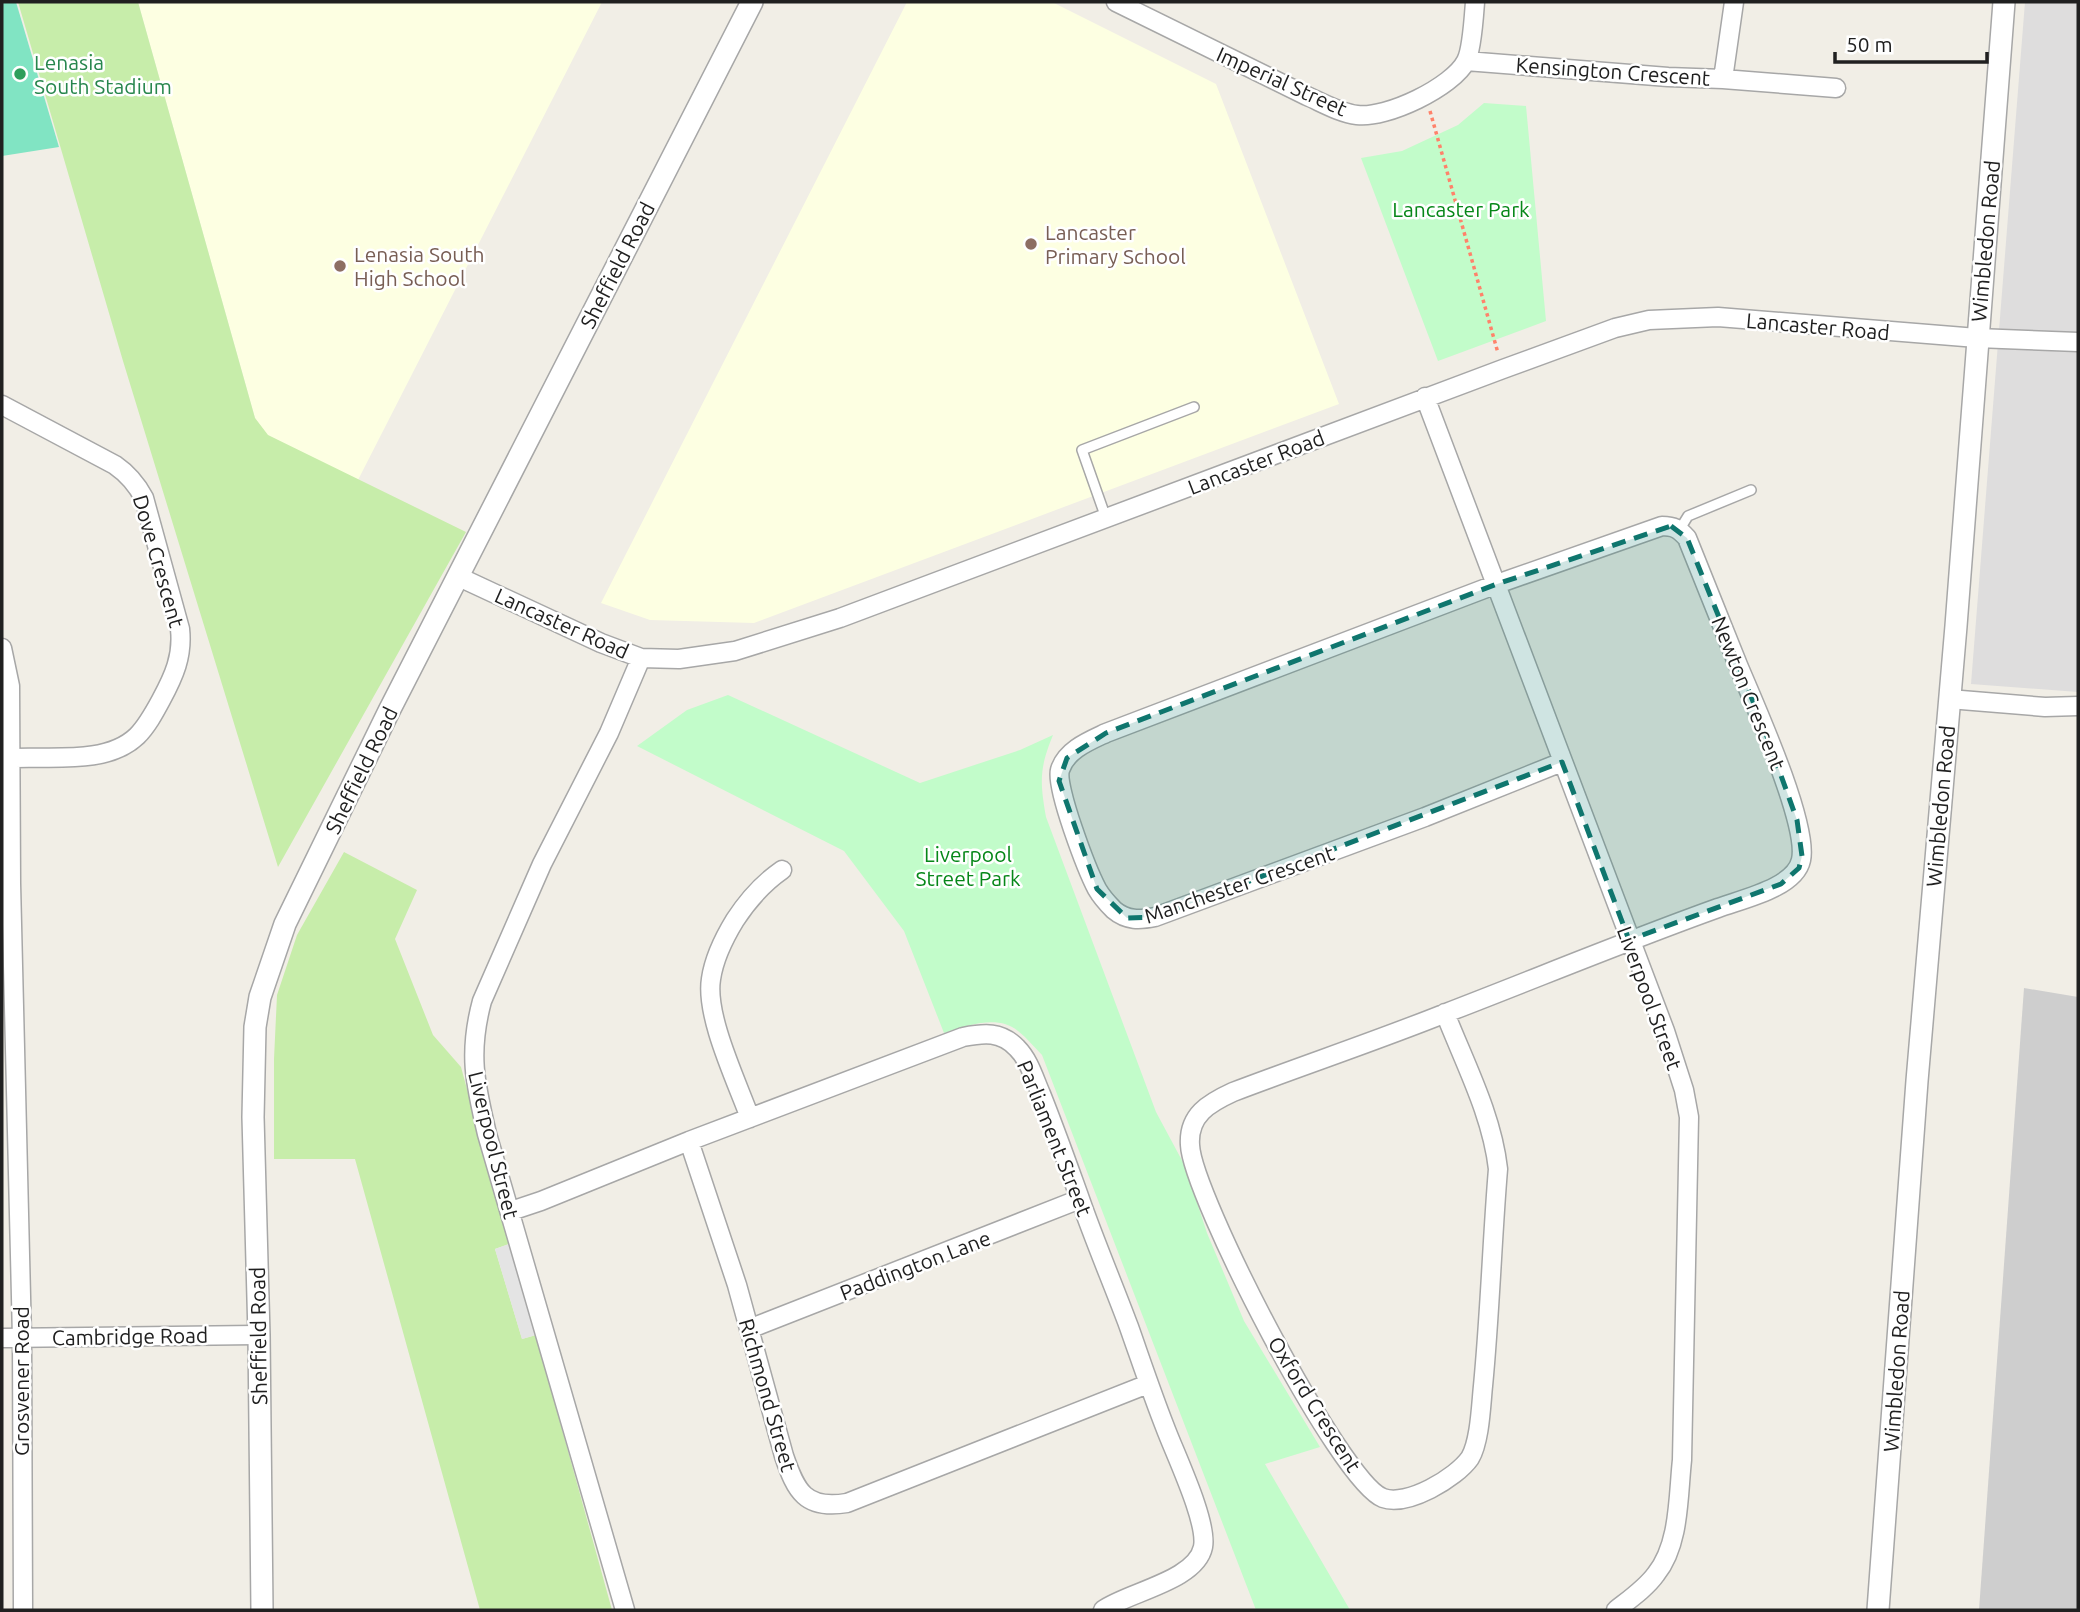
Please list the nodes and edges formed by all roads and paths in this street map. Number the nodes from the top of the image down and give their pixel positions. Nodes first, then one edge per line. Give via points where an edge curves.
1 (751, 2) edge
2 (1116, 2) edge
3 (1475, 2) edge
4 (1734, 2) edge
5 (2004, 2) edge
6 (1466, 61) junction
7 (1724, 79) junction
8 (1836, 88) dead end
9 (1425, 95) junction
10 (1977, 338) junction
11 (2078, 342) edge
12 (1503, 369) junction
13 (1425, 397) junction
14 (2, 405) edge
15 (1194, 407) dead end
16 (1751, 490) dead end
17 (1106, 518) junction
18 (1680, 529) junction
19 (458, 577) junction
20 (1497, 584) junction
21 (2, 648) edge
22 (641, 658) junction
23 (1949, 699) junction
24 (2078, 706) edge
25 (12, 758) junction
26 (1562, 762) junction
27 (782, 870) dead end
28 (6, 883) edge
29 (1629, 940) junction
30 (1445, 1013) junction
31 (8, 1104) edge
32 (750, 1118) junction
33 (689, 1141) junction
34 (1080, 1199) junction
35 (511, 1211) junction
36 (749, 1329) junction
37 (259, 1335) junction
38 (2, 1338) edge
39 (22, 1338) junction
40 (1148, 1384) junction
41 (2, 1541) edge
42 (21, 1541) junction
43 (23, 1610) edge
44 (262, 1610) edge
45 (625, 1610) edge
46 (1103, 1610) edge
47 (1616, 1610) edge
48 (1878, 1610) edge

1 - 19 street, Sheffield Road
2 - 9 street, Imperial Street via 1336,110 1358,116 1375,114
3 - 6 street
4 - 7 street, Kensington Crescent
5 - 10 street, Wimbledon Road
6 - 7 street, Kensington Crescent
6 - 9 street, Imperial Street
7 - 8 street
9 - 12 path
10 - 11 street, Lancaster Road
10 - 12 street, Lancaster Road via 1718,317 1648,320
10 - 23 street, Wimbledon Road
12 - 13 street, Lancaster Road
13 - 17 street, Lancaster Road
13 - 20 street, Liverpool Street
14 - 25 street, Dove Crescent via 115,465 138,486 182,647 173,678 147,725 126,744 101,755
15 - 17 lane via 1082,450
16 - 18 lane via 1688,516
17 - 22 street, Lancaster Road via 761,645 679,659
18 - 20 street via 1662,526
18 - 29 street, Newton Crescent via 1769,743 1797,820 1802,856 1800,868 1781,884
19 - 22 street, Lancaster Road
19 - 37 street, Sheffield Road via 285,924 260,997 253,1117
20 - 26 street, Liverpool Street
20 - 26 street, Manchester Crescent via 1088,741 1060,769 1064,802 1097,889 1115,911 1140,920 1373,837
21 - 25 street, Grosvener Road via 10,686
22 - 35 street, Liverpool Street via 542,864 475,1025 472,1058 478,1096
23 - 24 street
23 - 48 street, Wimbledon Road
25 - 28 street, Grosvener Road
26 - 29 street, Liverpool Street
27 - 32 street via 742,909 715,959 710,982 718,1030
28 - 31 street, Grosvener Road
29 - 30 street, Oxford Crescent
29 - 47 street, Liverpool Street via 1684,1090 1690,1146 1677,1512 1669,1554 1656,1575
30 - 30 street, Oxford Crescent via 1488,1123 1498,1169 1481,1400 1474,1449 1460,1469 1427,1491 1397,1501 1372,1491 1352,1468 1271,1333 1209,1206 1193,1165 1190,1132 1195,1118 1218,1099
31 - 39 street, Grosvener Road
32 - 33 street, Parliament Street
32 - 34 street, Parliament Street via 963,1037 1000,1036 1016,1046 1026,1060
33 - 35 street, Parliament Street
33 - 36 street, Richmond Street
34 - 36 street, Paddington Lane
34 - 40 street, Parliament Street
35 - 45 street, Liverpool Street
36 - 40 street, Richmond Street via 793,1481 805,1497 828,1504 847,1503
37 - 39 street, Cambridge Road
37 - 44 street, Sheffield Road
38 - 39 street, Cambridge Road
39 - 42 street, Grosvener Road
40 - 46 street, Parliament Street via 1200,1520 1203,1548 1197,1560 1171,1580
41 - 42 street
42 - 43 street, Grosvener Road

